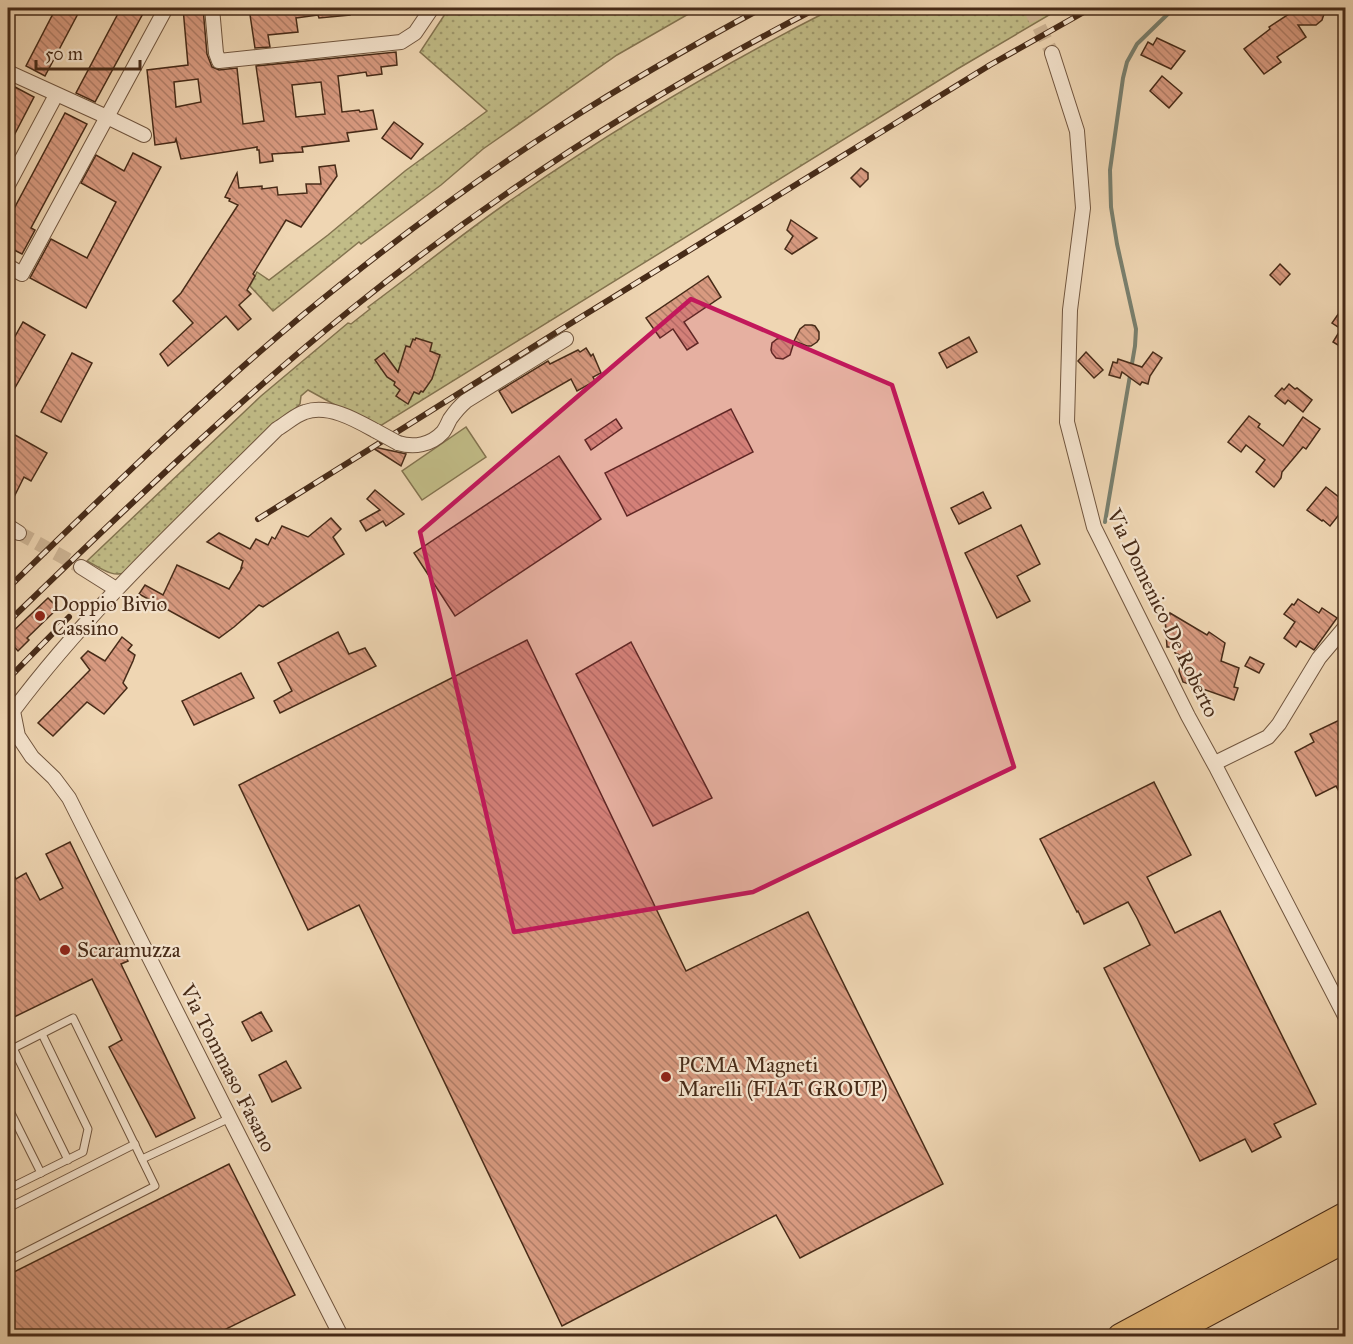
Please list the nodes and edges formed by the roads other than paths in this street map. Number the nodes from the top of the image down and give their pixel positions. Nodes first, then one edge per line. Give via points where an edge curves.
1 (166, 8) edge
2 (212, 8) edge
3 (432, 8) edge
4 (1052, 53) tunnel mouth
5 (8, 72) edge
6 (56, 94) junction
7 (107, 117) junction
8 (144, 135) dead end
9 (8, 185) edge
10 (8, 266) edge
11 (566, 339) dead end
12 (81, 567) tunnel mouth
13 (116, 589) junction
14 (1346, 626) edge
15 (1215, 764) junction
16 (1346, 1018) edge
17 (42, 1034) junction
18 (10, 1049) edge
19 (8, 1107) edge
20 (230, 1118) junction
21 (135, 1144) junction
22 (68, 1160) junction
23 (142, 1160) junction
24 (41, 1173) junction
25 (8, 1180) edge
26 (9, 1188) edge
27 (8, 1208) edge
28 (1346, 1214) edge
29 (1346, 1227) edge
30 (1346, 1240) edge
31 (8, 1261) edge
32 (341, 1336) edge
33 (1120, 1336) edge
34 (1139, 1336) edge
35 (1166, 1336) edge

1 - 7 street
2 - 3 street via 219,61 401,42 416,33
4 - 15 street, Via Domenico De Roberto via 1077,131 1083,208 1070,310 1067,422 1094,527
5 - 6 street
6 - 7 street
6 - 9 street
7 - 8 street
7 - 10 street via 22,274
11 - 13 street, bridge via 466,401 443,432 419,445 398,443 346,414 305,412 277,429
12 - 13 street
13 - 20 street, Via Tommaso Fasano via 13,711 18,736 69,798
14 - 15 street via 1319,658 1268,737
15 - 16 street, Via Domenico De Roberto
17 - 18 lane
17 - 21 lane via 74,1018
17 - 22 lane via 88,1129 83,1152
18 - 22 lane
19 - 24 lane
20 - 23 lane
20 - 32 street, Via Tommaso Fasano
21 - 23 lane
21 - 27 lane
22 - 24 lane
23 - 31 lane via 155,1186
24 - 26 lane
25 - 26 lane
28 - 33 highway
29 - 34 street
30 - 35 highway

